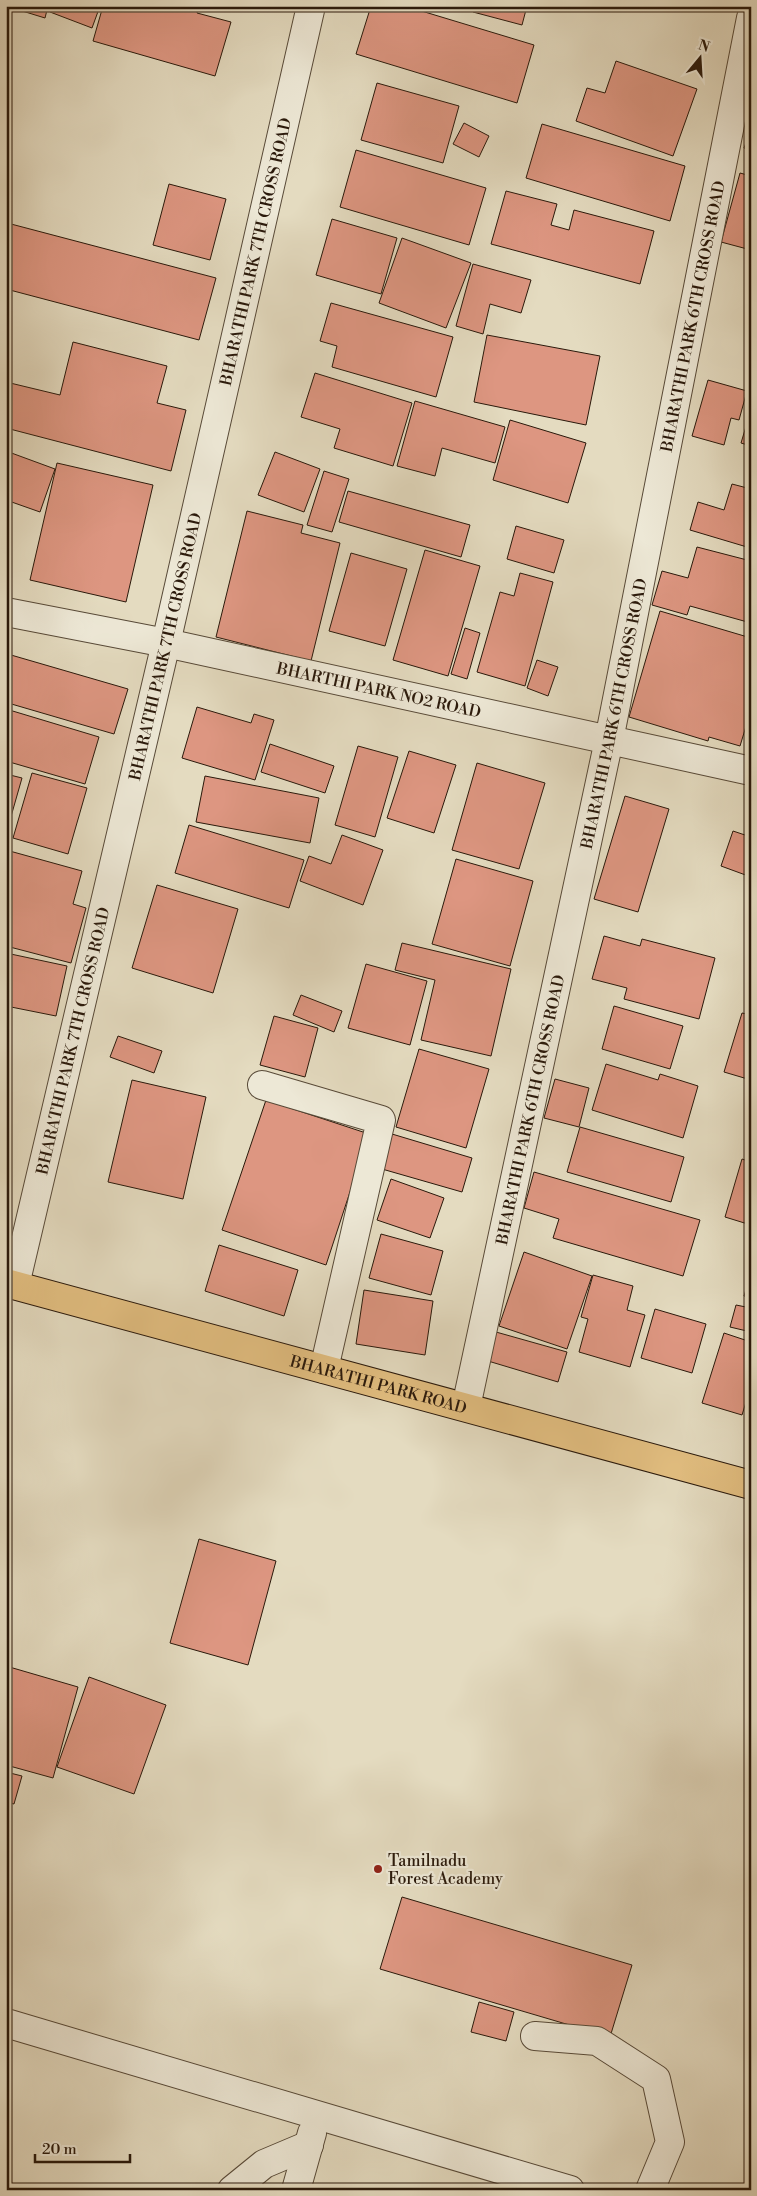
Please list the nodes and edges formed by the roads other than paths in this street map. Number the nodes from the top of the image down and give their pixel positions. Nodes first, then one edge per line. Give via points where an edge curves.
1 (311, 6) edge
2 (751, 18) edge
3 (6, 612) edge
4 (166, 643) junction
5 (609, 740) junction
6 (751, 771) edge
7 (262, 1085) dead end
8 (11, 1284) edge
9 (324, 1369) junction
10 (466, 1407) junction
11 (751, 1485) edge
12 (6, 2023) edge
13 (535, 2036) dead end
14 (317, 2115) junction
15 (309, 2145) junction
16 (232, 2190) edge
17 (296, 2190) edge
18 (570, 2190) edge
19 (650, 2190) edge

1 - 4 street, BHARATHI PARK 7TH CROSS ROAD
2 - 5 street, BHARATHI PARK 6TH CROSS ROAD
3 - 4 street, BHARTHI PARK NO2 ROAD
4 - 5 street, BHARTHI PARK NO2 ROAD
4 - 8 street, BHARATHI PARK 7TH CROSS ROAD
5 - 6 street, BHARTHI PARK NO2 ROAD
5 - 10 street, BHARATHI PARK 6TH CROSS ROAD
7 - 9 street via 381,1120
8 - 9 main road, BHARATHI PARK ROAD
9 - 10 main road, BHARATHI PARK ROAD
10 - 11 main road, BHARATHI PARK ROAD
12 - 14 street
13 - 19 street via 597,2041 656,2079 670,2142
14 - 15 street
14 - 18 street
15 - 16 street via 264,2164
15 - 17 street

